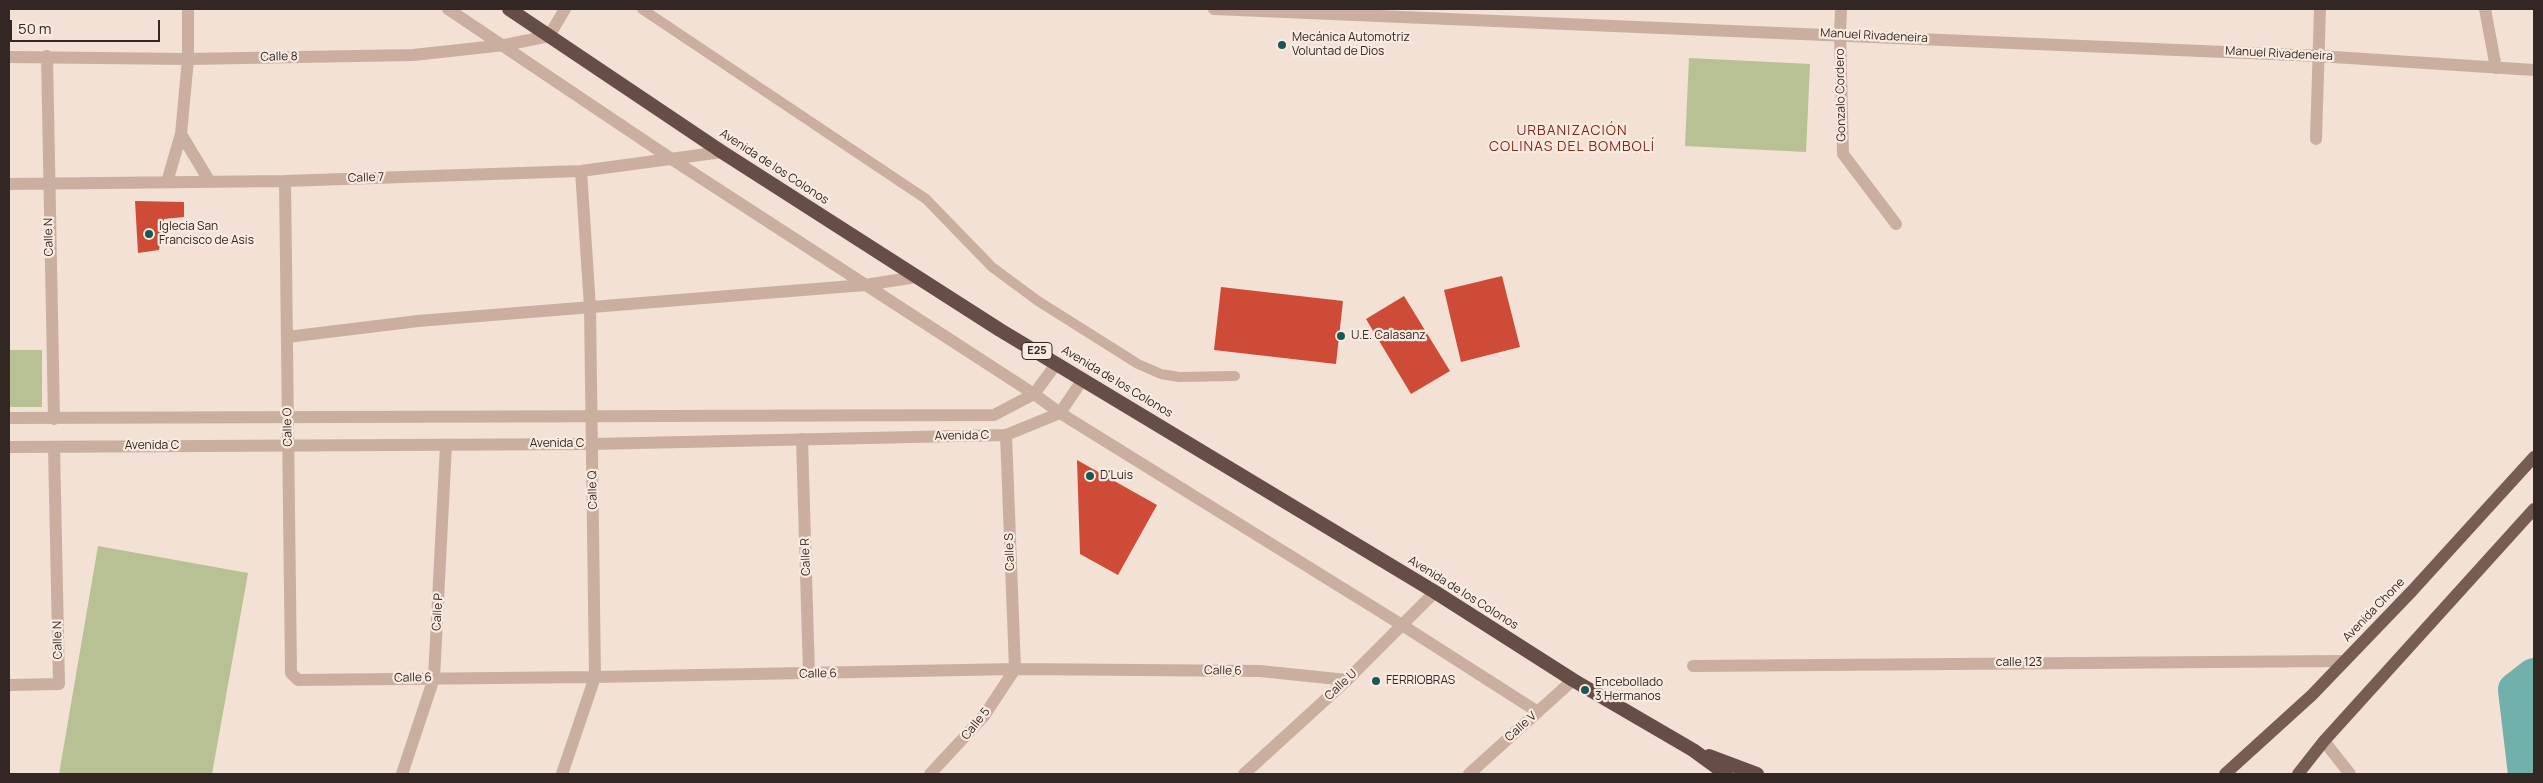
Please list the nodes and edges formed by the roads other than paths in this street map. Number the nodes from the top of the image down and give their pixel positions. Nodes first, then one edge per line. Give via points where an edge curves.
1 (188, 9) edge
2 (448, 9) edge
3 (510, 9) edge
4 (565, 9) edge
5 (642, 9) edge
6 (1214, 9) edge
7 (1841, 9) edge
8 (2320, 9) edge
9 (2485, 9) edge
10 (1382, 13) edge
11 (1840, 34) junction
12 (549, 36) junction
13 (505, 45) junction
14 (47, 56) junction
15 (2318, 56) junction
16 (9, 57) edge
17 (188, 59) junction
18 (2496, 68) junction
19 (2534, 70) edge
20 (181, 134) junction
21 (2316, 139) dead end
22 (722, 152) junction
23 (670, 158) junction
24 (581, 171) junction
25 (285, 181) junction
26 (168, 182) junction
27 (210, 182) junction
28 (9, 184) edge
29 (48, 184) junction
30 (1896, 224) dead end
31 (916, 277) junction
32 (865, 284) junction
33 (590, 307) junction
34 (287, 337) junction
35 (1057, 363) junction
36 (1235, 376) dead end
37 (1083, 379) junction
38 (1034, 394) junction
39 (1060, 413) junction
40 (592, 415) junction
41 (288, 417) junction
42 (9, 418) edge
43 (54, 419) junction
44 (1006, 435) junction
45 (802, 439) junction
46 (592, 444) junction
47 (446, 445) junction
48 (54, 446) junction
49 (289, 446) junction
50 (9, 447) edge
51 (2534, 457) edge
52 (2534, 509) edge
53 (1435, 592) junction
54 (1402, 624) junction
55 (2344, 661) junction
56 (1693, 666) dead end
57 (1015, 669) junction
58 (291, 674) joint
59 (809, 674) junction
60 (595, 677) junction
61 (434, 678) junction
62 (1347, 680) junction
63 (1573, 680) junction
64 (9, 685) edge
65 (1538, 712) junction
66 (2324, 741) junction
67 (1693, 750) junction
68 (402, 774) edge
69 (562, 774) edge
70 (930, 774) edge
71 (1244, 774) edge
72 (1469, 774) edge
73 (1726, 774) edge
74 (1757, 774) edge
75 (2225, 774) edge
76 (2298, 774) edge
77 (2350, 774) edge

1 - 17 street
2 - 13 street
3 - 12 highway, Avenida de los Colonos / E25
4 - 12 street
5 - 36 lane via 926,199 992,267 1038,301 1138,364 1161,374 1179,377
6 - 10 street, Manuel Rivadeneira
7 - 11 street, Gonzalo Cordero
8 - 15 street
9 - 18 street
10 - 11 street, Manuel Rivadeneira
11 - 15 street, Manuel Rivadeneira
11 - 30 street, Gonzalo Cordero via 1843,154
12 - 13 street, Calle 8
12 - 22 highway, Avenida de los Colonos / E25
13 - 17 street, Calle 8 via 413,55
13 - 23 street
14 - 16 street, Calle 8
14 - 17 street, Calle 8
14 - 29 street, Calle N
15 - 18 street, Manuel Rivadeneira
15 - 21 street
17 - 20 street
18 - 19 street, Manuel Rivadeneira
20 - 26 street
20 - 27 street
22 - 23 street, Calle 7
22 - 31 highway, Avenida de los Colonos / E25
23 - 24 street, Calle 7
23 - 32 street
24 - 25 street, Calle 7
24 - 33 street, Calle Q
25 - 27 street, Calle 7
25 - 34 street, Calle O
26 - 27 street, Calle 7
26 - 29 street, Calle 7
28 - 29 street, Calle 7
29 - 43 street, Calle N
31 - 32 street
31 - 35 highway, Avenida de los Colonos / E25
32 - 33 street
32 - 38 street
33 - 34 street via 418,321
33 - 40 street, Calle Q
34 - 41 street, Calle O
35 - 37 highway, Avenida de los Colonos / E25
35 - 38 street, Avenida C
37 - 39 street
37 - 53 highway, Avenida de los Colonos / E25
38 - 39 street
38 - 40 street, Avenida C via 994,415
39 - 44 street, Avenida C
39 - 54 street
40 - 41 street, Avenida C
40 - 46 street, Calle Q
41 - 43 street, Avenida C
41 - 49 street, Calle O
42 - 43 street, Avenida C
44 - 45 street, Avenida C
44 - 57 street, Calle S
45 - 46 street, Avenida C
45 - 59 street, Calle R
46 - 47 street, Avenida C
46 - 60 street, Calle Q
47 - 49 street, Avenida C
47 - 61 street, Calle P
48 - 49 street, Avenida C
48 - 50 street, Avenida C
48 - 64 street, Calle N via 59,684
49 - 58 street, Calle O
51 - 55 main road, Avenida Chone
52 - 66 main road
53 - 54 street, Calle U
53 - 63 highway, Avenida de los Colonos / E25
54 - 62 street, Calle U
54 - 65 street
55 - 56 street, calle 123
55 - 75 main road, Avenida Chone
57 - 59 street, Calle 6
57 - 62 street, Calle 6 via 1260,671
57 - 70 street, Calle 5 via 984,716
58 - 61 street, Calle 6 via 304,681
59 - 60 street, Calle 6
60 - 61 street, Calle 6
60 - 69 street, Calle Q
61 - 68 street, Calle P
62 - 71 street, Calle U
63 - 65 street, Calle V
63 - 67 highway, Avenida de los Colonos / E25
65 - 72 street, Calle V
66 - 76 main road
66 - 77 street
67 - 73 highway, Avenida de los Colonos / E25
67 - 74 highway, Avenida de los Colonos / E25

